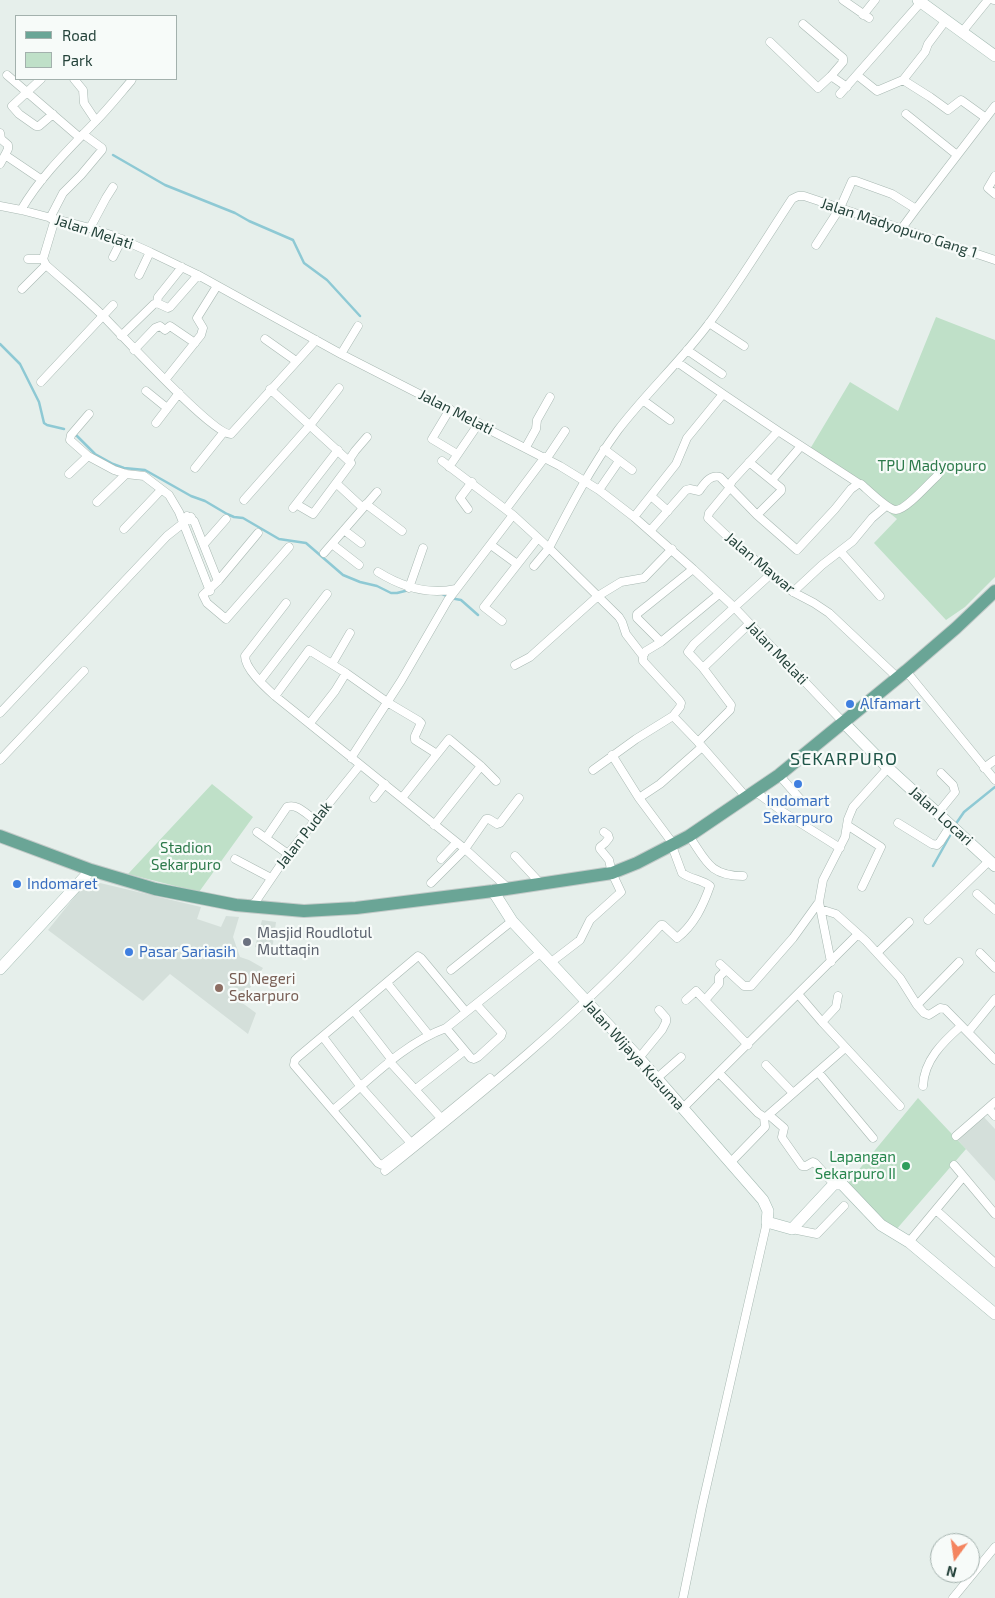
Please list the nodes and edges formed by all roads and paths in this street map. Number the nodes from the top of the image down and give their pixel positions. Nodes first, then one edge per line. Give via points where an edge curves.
1 (843, 0) edge
2 (875, 0) edge
3 (988, 0) edge
4 (919, 1) edge
5 (946, 20) junction
6 (803, 24) dead end
7 (962, 32) junction
8 (770, 42) dead end
9 (995, 56) edge
10 (7, 75) dead end
11 (857, 75) junction
12 (831, 76) junction
13 (40, 80) edge
14 (75, 80) edge
15 (132, 80) edge
16 (902, 80) junction
17 (847, 87) junction
18 (26, 92) junction
19 (840, 94) dead end
20 (995, 106) edge
21 (53, 114) junction
22 (906, 114) dead end
23 (986, 118) junction
24 (96, 121) junction
25 (0, 134) edge
26 (83, 136) junction
27 (4, 154) junction
28 (957, 155) junction
29 (0, 164) edge
30 (995, 176) edge
31 (42, 180) junction
32 (113, 187) dead end
33 (995, 194) edge
34 (0, 206) edge
35 (840, 208) junction
36 (916, 209) junction
37 (21, 210) junction
38 (53, 218) junction
39 (90, 228) junction
40 (902, 228) junction
41 (122, 239) junction
42 (816, 245) dead end
43 (150, 252) junction
44 (113, 256) dead end
45 (28, 259) dead end
46 (995, 260) edge
47 (44, 262) junction
48 (182, 267) junction
49 (139, 275) dead end
50 (198, 275) junction
51 (216, 286) junction
52 (22, 288) dead end
53 (157, 303) junction
54 (113, 306) dead end
55 (103, 316) junction
56 (709, 323) junction
57 (358, 326) dead end
58 (121, 336) junction
59 (265, 339) dead end
60 (316, 340) junction
61 (195, 343) junction
62 (744, 346) dead end
63 (134, 350) junction
64 (687, 350) junction
65 (341, 354) junction
66 (296, 361) junction
67 (677, 362) junction
68 (722, 374) dead end
69 (165, 380) junction
70 (41, 382) dead end
71 (339, 388) dead end
72 (270, 390) junction
73 (146, 391) dead end
74 (180, 393) junction
75 (723, 394) junction
76 (550, 397) dead end
77 (644, 401) junction
78 (167, 408) junction
79 (450, 409) junction
80 (89, 414) dead end
81 (670, 420) dead end
82 (156, 423) dead end
83 (479, 423) junction
84 (310, 424) junction
85 (565, 431) dead end
86 (777, 432) junction
87 (223, 433) junction
88 (367, 437) dead end
89 (801, 446) junction
90 (526, 447) junction
91 (604, 449) junction
92 (338, 450) junction
93 (457, 454) junction
94 (88, 456) junction
95 (546, 458) junction
96 (349, 460) junction
97 (442, 461) dead end
98 (619, 461) junction
99 (748, 462) junction
100 (450, 466) junction
101 (195, 468) dead end
102 (632, 470) dead end
103 (69, 474) dead end
104 (126, 474) junction
105 (938, 475) dead end
106 (584, 480) junction
107 (772, 480) junction
108 (472, 482) junction
109 (336, 483) junction
110 (858, 483) junction
111 (729, 487) junction
112 (161, 490) junction
113 (599, 490) junction
114 (377, 492) dead end
115 (650, 496) junction
116 (244, 500) dead end
117 (97, 502) dead end
118 (365, 506) junction
119 (886, 506) junction
120 (468, 509) dead end
121 (506, 509) junction
122 (668, 511) junction
123 (179, 512) junction
124 (513, 515) junction
125 (757, 515) junction
126 (191, 517) junction
127 (634, 517) junction
128 (226, 519) dead end
129 (182, 522) junction
130 (124, 530) dead end
131 (344, 530) junction
132 (402, 531) dead end
133 (650, 531) junction
134 (258, 533) dead end
135 (538, 538) junction
136 (361, 543) dead end
137 (204, 544) junction
138 (332, 544) junction
139 (491, 544) junction
140 (289, 547) dead end
141 (423, 548) dead end
142 (549, 548) junction
143 (672, 550) junction
144 (840, 551) junction
145 (324, 553) dead end
146 (517, 564) junction
147 (359, 565) dead end
148 (534, 566) dead end
149 (694, 569) junction
150 (378, 572) dead end
151 (771, 574) junction
152 (218, 581) junction
153 (409, 588) junction
154 (210, 591) junction
155 (995, 591) edge
156 (793, 592) junction
157 (327, 594) dead end
158 (452, 594) junction
159 (719, 594) junction
160 (598, 596) junction
161 (880, 596) dead end
162 (286, 602) dead end
163 (734, 608) junction
164 (502, 621) dead end
165 (749, 624) junction
166 (350, 633) dead end
167 (661, 642) junction
168 (643, 656) junction
169 (332, 664) junction
170 (515, 665) dead end
171 (703, 668) junction
172 (84, 671) dead end
173 (346, 673) junction
174 (902, 675) junction
175 (260, 681) junction
176 (275, 696) junction
177 (387, 702) junction
178 (0, 713) edge
179 (673, 716) junction
180 (844, 723) junction
181 (310, 724) junction
182 (700, 745) junction
183 (437, 754) junction
184 (612, 755) junction
185 (351, 758) junction
186 (0, 760) edge
187 (995, 760) edge
188 (360, 764) junction
189 (481, 766) junction
190 (888, 768) junction
191 (984, 768) junction
192 (593, 770) dead end
193 (941, 773) dead end
194 (779, 775) junction
195 (995, 780) edge
196 (496, 781) dead end
197 (385, 784) junction
198 (752, 795) junction
199 (374, 798) dead end
200 (402, 798) junction
201 (520, 798) dead end
202 (639, 798) junction
203 (800, 800) dead end
204 (938, 813) junction
205 (315, 820) junction
206 (898, 823) dead end
207 (434, 825) junction
208 (847, 825) junction
209 (953, 826) junction
210 (257, 832) dead end
211 (604, 832) dead end
212 (0, 836) edge
213 (689, 836) junction
214 (266, 838) junction
215 (456, 843) junction
216 (673, 845) junction
217 (840, 848) junction
218 (466, 849) junction
219 (288, 854) junction
220 (515, 856) dead end
221 (235, 859) dead end
222 (441, 859) dead end
223 (992, 863) edge
224 (91, 870) junction
225 (612, 873) junction
226 (743, 876) dead end
227 (271, 878) junction
228 (431, 883) dead end
229 (541, 884) junction
230 (862, 887) dead end
231 (509, 889) junction
232 (493, 891) junction
233 (977, 894) dead end
234 (820, 906) junction
235 (250, 907) junction
236 (995, 910) edge
237 (928, 920) dead end
238 (512, 921) junction
239 (909, 922) dead end
240 (858, 934) junction
241 (878, 952) junction
242 (540, 953) junction
243 (980, 953) dead end
244 (832, 962) junction
245 (959, 962) dead end
246 (550, 963) junction
247 (995, 968) edge
248 (0, 969) edge
249 (451, 970) dead end
250 (387, 983) junction
251 (798, 994) junction
252 (838, 996) dead end
253 (686, 1000) dead end
254 (705, 1000) junction
255 (586, 1001) junction
256 (476, 1004) junction
257 (994, 1004) edge
258 (917, 1005) junction
259 (659, 1010) dead end
260 (354, 1011) junction
261 (466, 1012) junction
262 (822, 1022) junction
263 (961, 1026) junction
264 (446, 1028) junction
265 (969, 1031) junction
266 (428, 1034) junction
267 (323, 1037) junction
268 (748, 1045) junction
269 (845, 1048) junction
270 (464, 1051) junction
271 (681, 1057) dead end
272 (639, 1058) junction
273 (995, 1060) edge
274 (391, 1061) junction
275 (766, 1065) dead end
276 (818, 1072) junction
277 (719, 1073) junction
278 (490, 1078) dead end
279 (656, 1079) junction
280 (923, 1086) dead end
281 (361, 1087) junction
282 (416, 1089) junction
283 (792, 1093) junction
284 (995, 1102) edge
285 (900, 1106) dead end
286 (988, 1108) junction
287 (682, 1109) junction
288 (333, 1110) junction
289 (766, 1116) junction
290 (995, 1116) edge
291 (441, 1118) junction
292 (956, 1136) dead end
293 (873, 1138) dead end
294 (411, 1143) junction
295 (730, 1163) junction
296 (954, 1165) dead end
297 (385, 1171) dead end
298 (963, 1177) junction
299 (838, 1184) junction
300 (844, 1206) dead end
301 (937, 1211) junction
302 (995, 1214) edge
303 (767, 1222) junction
304 (792, 1229) junction
305 (909, 1242) junction
306 (995, 1263) edge
307 (995, 1314) edge
308 (995, 1547) edge
309 (683, 1598) edge
310 (953, 1598) edge

1 - 2 street via 866,16
3 - 7 street
4 - 5 street
4 - 11 street
5 - 7 street
5 - 16 street
6 - 12 street via 843,58
7 - 9 street
8 - 12 street via 818,88
10 - 18 street
11 - 16 street via 878,91
11 - 17 street
12 - 17 street
13 - 18 street
14 - 24 street via 83,90 84,103
15 - 24 street
16 - 23 street via 947,109 962,100
17 - 19 street
18 - 21 street
18 - 21 street via 12,106 18,114 39,126
20 - 23 street
21 - 26 street
22 - 28 street
23 - 28 street
24 - 26 street
25 - 27 street via 8,145
26 - 31 street
26 - 38 street via 102,150 63,193
27 - 29 street
27 - 31 street
28 - 36 street
30 - 33 street via 988,188
31 - 37 street
32 - 39 street
34 - 37 street, Jalan Melati
35 - 36 street via 852,181 856,181 892,194
35 - 40 street, Jalan Madyopuro Gang 1
35 - 42 street
35 - 56 street, Jalan Madyopuro Gang 1 via 804,196 792,199
36 - 40 street
37 - 38 street, Jalan Melati
38 - 39 street, Jalan Melati
38 - 47 street
39 - 41 street, Jalan Melati
40 - 46 street, Jalan Madyopuro Gang 1
41 - 43 street, Jalan Melati
41 - 44 street
43 - 48 street, Jalan Melati
43 - 49 street
45 - 47 street
47 - 52 street
47 - 55 street
48 - 50 street, Jalan Melati
48 - 53 street
50 - 51 street, Jalan Melati
50 - 53 street via 170,307
51 - 60 street, Jalan Melati
51 - 61 street via 197,318 203,331
53 - 58 street
54 - 55 street
55 - 58 street
55 - 70 street
56 - 62 street
56 - 64 street
57 - 65 street
58 - 63 street
59 - 66 street
60 - 65 street, Jalan Melati
60 - 66 street
61 - 63 street via 170,326 165,330 160,326
61 - 69 street
63 - 69 street
64 - 67 street
64 - 68 street
65 - 79 street, Jalan Melati
66 - 72 street
67 - 75 street
67 - 77 street
69 - 74 street
71 - 84 street
72 - 84 street
72 - 87 street via 231,434
73 - 78 street
74 - 78 street
74 - 87 street
75 - 86 street
75 - 115 street via 687,438 676,464
76 - 90 street
77 - 81 street
77 - 91 street
78 - 82 street
79 - 83 street, Jalan Melati
79 - 93 street via 432,439
80 - 94 street via 70,438
83 - 90 street, Jalan Melati
83 - 93 street
84 - 92 street
84 - 116 street
85 - 95 street
86 - 89 street
86 - 99 street, Jalan Mawar
87 - 101 street
88 - 96 street
89 - 107 street
89 - 110 street
90 - 95 street, Jalan Melati
91 - 98 street
91 - 106 street
92 - 96 street
92 - 109 street via 294,506 313,514
93 - 100 street
94 - 103 street
94 - 104 street
95 - 106 street, Jalan Melati
95 - 121 street
96 - 109 street via 351,465
97 - 100 street
98 - 102 street
98 - 113 street
99 - 107 street
99 - 111 street, Jalan Mawar
100 - 108 street
104 - 112 street via 144,476
104 - 117 street
105 - 119 street via 902,508 894,510
106 - 113 street, Jalan Melati
106 - 142 street
107 - 125 street via 782,488
108 - 120 street via 460,498
108 - 121 street
109 - 118 street
110 - 119 street
110 - 125 street via 797,550
111 - 122 street via 720,477 714,476 699,491 686,490
111 - 125 street
111 - 151 street, Jalan Mawar via 708,518
112 - 123 street via 169,495
112 - 130 street
113 - 127 street, Jalan Melati
114 - 118 street
115 - 122 street
115 - 127 street
118 - 131 street
118 - 132 street
119 - 144 street
121 - 124 street
122 - 133 street
123 - 126 street
123 - 129 street
124 - 135 street
124 - 139 street
126 - 129 street
126 - 137 street
127 - 133 street, Jalan Melati
128 - 137 street
129 - 154 street
129 - 178 street
131 - 136 street
131 - 138 street
133 - 143 street, Jalan Melati
134 - 152 street
135 - 142 street
135 - 146 street
137 - 152 street
138 - 145 street
138 - 147 street
139 - 146 street
139 - 158 street
140 - 154 street via 226,619 204,599
141 - 153 street
142 - 148 street
142 - 160 street
143 - 149 street, Jalan Melati
143 - 160 street via 644,578 621,582
144 - 156 street
144 - 161 street
146 - 164 street via 481,610
149 - 159 street, Jalan Melati
149 - 167 street via 637,614 637,618
150 - 153 street
151 - 156 street, Jalan Mawar
151 - 163 street
152 - 154 street
153 - 158 street
155 - 174 main road
156 - 174 street, Jalan Mawar via 829,613
157 - 175 street
158 - 177 street
159 - 163 street, Jalan Melati
159 - 167 street
160 - 168 street via 619,617 624,632
160 - 170 street via 530,657
162 - 175 street via 245,656 246,663
163 - 165 street, Jalan Melati
163 - 171 street via 688,652
165 - 171 street
165 - 180 street, Jalan Melati
166 - 169 street
167 - 168 street
168 - 179 street via 681,703
169 - 173 street
169 - 176 street via 309,650
171 - 182 street via 731,708
172 - 186 street
173 - 177 street
173 - 181 street
174 - 180 main road
174 - 191 street, Jalan Mawar
175 - 176 street
176 - 181 street
177 - 183 street via 421,723 415,740
177 - 185 street
179 - 182 street
179 - 184 street
180 - 190 street, Jalan Locari
180 - 194 main road
181 - 185 street
182 - 198 street
182 - 202 street via 660,784
183 - 189 street via 449,739
183 - 200 street
184 - 192 street
184 - 202 street
185 - 188 street
187 - 191 street
188 - 197 street
188 - 205 street, Jalan Pudak
189 - 196 street
189 - 207 street
190 - 204 street, Jalan Locari
190 - 208 street via 857,801
191 - 195 street, Jalan Mawar
193 - 204 street via 953,784 955,792
194 - 198 main road
194 - 203 street
197 - 199 street
197 - 200 street
198 - 213 main road
198 - 217 street
200 - 207 street
201 - 218 street via 500,823 486,820
202 - 216 street
204 - 209 street, Jalan Locari
205 - 214 street via 297,807 287,807
205 - 219 street, Jalan Pudak
206 - 209 street via 936,845
207 - 215 street
208 - 217 street
208 - 230 street via 881,847
209 - 223 street, Jalan Locari
210 - 214 street
211 - 225 street via 609,838 600,849 609,860
212 - 224 main road
213 - 216 main road
213 - 226 street via 708,865 729,875
214 - 219 street
215 - 218 street
215 - 222 street
216 - 225 main road
216 - 255 street via 682,873 710,886 698,914 678,938 661,925
217 - 234 street via 823,880
218 - 228 street
218 - 231 street
219 - 227 street, Jalan Pudak
220 - 229 street
221 - 227 street
223 - 237 street
224 - 235 main road via 155,889
224 - 248 street
225 - 229 main road
225 - 246 street via 620,894 590,920 580,940
227 - 235 street, Jalan Pudak
229 - 231 main road
231 - 232 main road
232 - 235 main road via 328,910
232 - 238 street, Jalan Wijaya Kusuma
233 - 236 street
234 - 240 street via 836,914
234 - 244 street
234 - 254 street via 751,986 744,986 723,967 719,984
238 - 242 street, Jalan Wijaya Kusuma
238 - 249 street
239 - 241 street
240 - 241 street
240 - 244 street
241 - 258 street
242 - 246 street, Jalan Wijaya Kusuma
242 - 256 street
243 - 247 street
244 - 251 street
245 - 258 street
246 - 255 street, Jalan Wijaya Kusuma
250 - 260 street
250 - 261 street via 418,956
250 - 266 street
251 - 262 street
251 - 268 street
252 - 262 street via 836,1007
253 - 254 street via 695,991
254 - 268 street
255 - 272 street, Jalan Wijaya Kusuma
255 - 297 street via 503,1076
256 - 261 street
256 - 270 street via 502,1032 501,1036 478,1058 470,1058
257 - 265 street
258 - 263 street via 929,1015 940,1008 945,1009
259 - 272 street via 666,1018 665,1025
260 - 267 street
260 - 274 street
261 - 264 street
262 - 269 street
263 - 265 street
263 - 280 street via 933,1056 923,1076
264 - 266 street
264 - 270 street
265 - 273 street
266 - 274 street
267 - 281 street
267 - 288 street via 298,1057 294,1065
268 - 277 street
269 - 276 street
269 - 285 street
270 - 282 street
271 - 279 street
272 - 279 street, Jalan Wijaya Kusuma
274 - 281 street
274 - 282 street
275 - 283 street
276 - 283 street
276 - 293 street
277 - 287 street
277 - 289 street via 758,1114
278 - 291 street
279 - 287 street, Jalan Wijaya Kusuma
281 - 288 street
281 - 294 street
282 - 291 street
283 - 289 street
284 - 286 street
286 - 290 street
286 - 292 street
287 - 295 street, Jalan Wijaya Kusuma
288 - 294 street via 380,1165
289 - 295 street via 765,1127
289 - 299 street via 784,1128 782,1139 802,1166 813,1162
291 - 294 street
295 - 303 street, Jalan Wijaya Kusuma via 763,1200 768,1211
296 - 298 street
298 - 301 street
298 - 302 street
299 - 304 street
299 - 305 street via 882,1225
300 - 304 street via 817,1234
301 - 305 street
301 - 306 street
303 - 304 street
303 - 309 street
305 - 307 street
308 - 310 street

